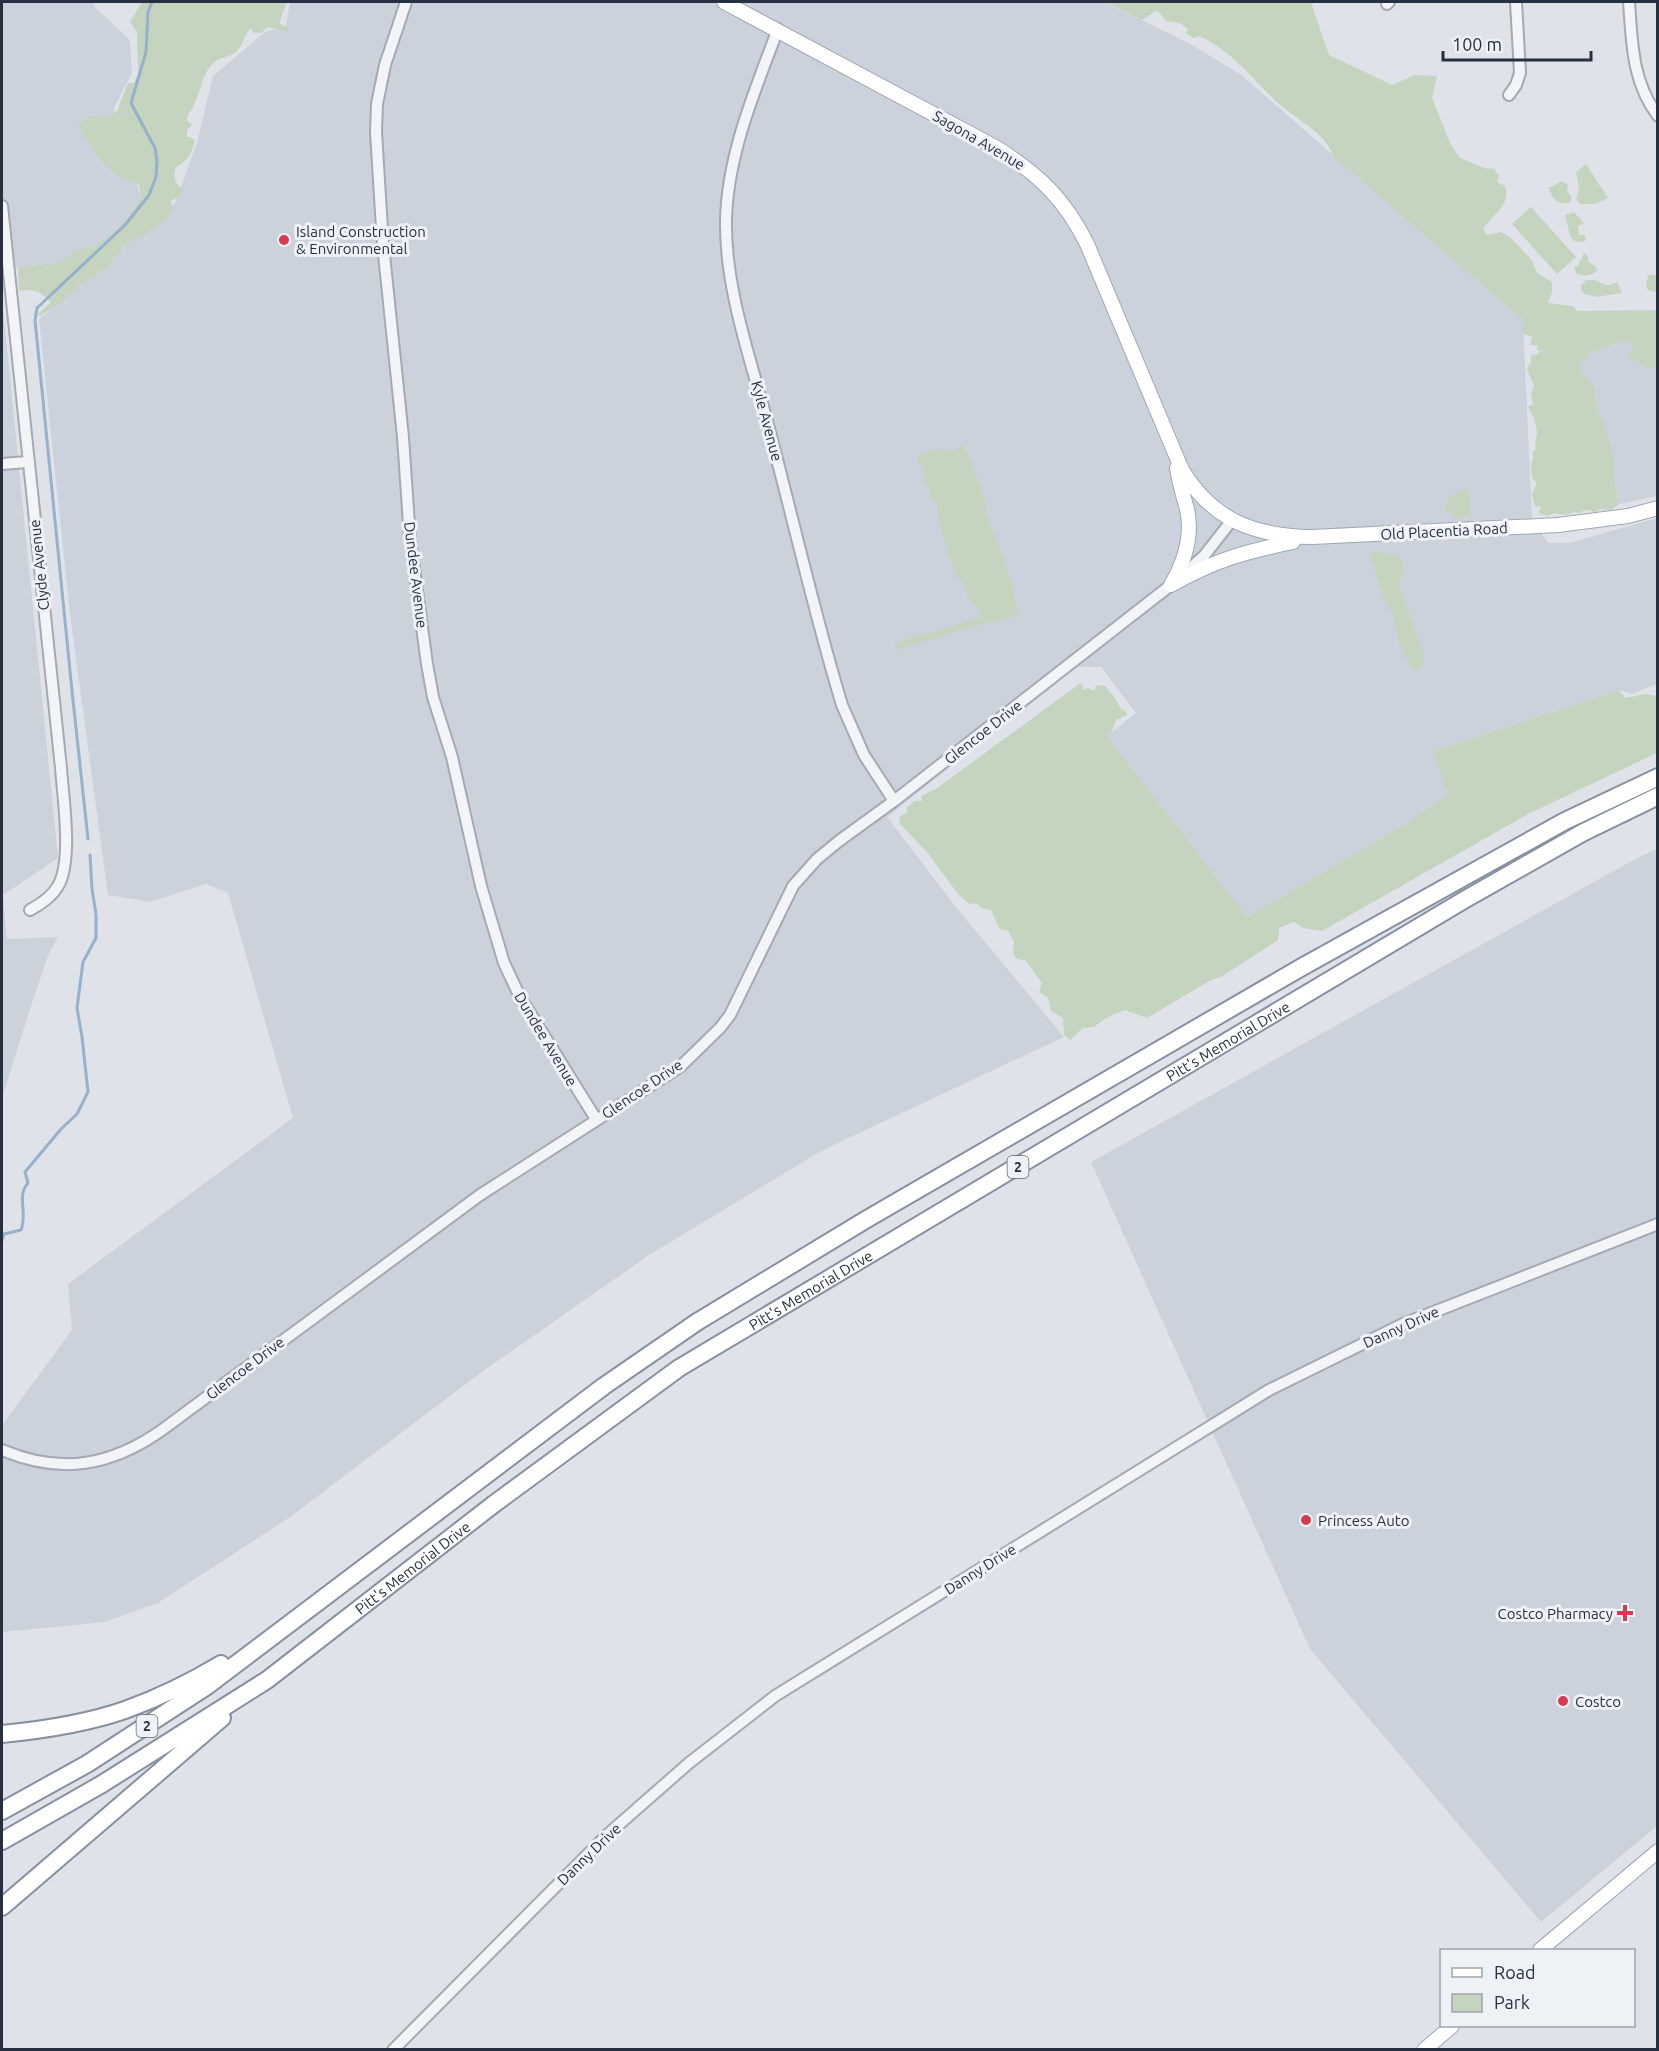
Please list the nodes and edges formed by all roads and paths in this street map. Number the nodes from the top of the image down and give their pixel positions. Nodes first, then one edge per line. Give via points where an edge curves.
1 (406, 2) edge
2 (723, 2) edge
3 (1516, 2) edge
4 (1629, 2) edge
5 (778, 30) junction
6 (1509, 95) dead end
7 (1658, 116) edge
8 (2, 206) edge
9 (1177, 460) junction
10 (27, 462) junction
11 (2, 464) edge
12 (1658, 508) edge
13 (1232, 520) junction
14 (1312, 537) junction
15 (1171, 585) junction
16 (1658, 777) edge
17 (1658, 796) edge
18 (894, 801) junction
19 (30, 910) dead end
20 (596, 1119) junction
21 (1658, 1224) edge
22 (2, 1450) edge
23 (284, 1628) junction
24 (267, 1680) junction
25 (2, 1734) edge
26 (2, 1811) edge
27 (2, 1841) edge
28 (1658, 1851) edge
29 (2, 1907) edge
30 (1541, 1949) edge
31 (1450, 2027) edge
32 (393, 2049) edge
33 (1424, 2049) edge

1 - 20 street, Dundee Avenue via 385,65 376,132 410,539 427,664 481,886 504,963 520,998
2 - 5 main road, Sagona Avenue
3 - 6 street via 1520,73
4 - 7 street via 1637,77
5 - 9 main road, Sagona Avenue via 997,148 1027,167 1052,190 1072,215 1087,244
5 - 18 street, Kyle Avenue via 749,112 730,183 726,220 730,275 846,716 864,755
8 - 10 street, Clyde Avenue
9 - 13 main road, Sagona Avenue via 1199,494
9 - 15 main road via 1189,534
10 - 11 street
10 - 19 street, Clyde Avenue via 61,768 65,854 64,873 58,886
12 - 14 main road, Old Placentia Road via 1558,525
13 - 14 main road, Old Placentia Road via 1273,535
13 - 15 street, Glencoe Drive via 1204,556
14 - 15 main road via 1228,558
15 - 18 street, Glencoe Drive
16 - 23 highway, Pitt's Memorial Drive / 2 via 1565,821 1302,966 697,1322 604,1386
17 - 24 highway, Pitt's Memorial Drive / 2 via 1582,833 1474,895 680,1368 494,1504
18 - 20 street, Glencoe Drive via 839,841 793,886 720,1028 681,1066
20 - 22 street, Glencoe Drive via 474,1199 135,1448 104,1460 71,1465 40,1463
21 - 32 street, Danny Drive via 1403,1324 1269,1390 775,1696 689,1763 607,1835
23 - 25 highway via 196,1678 124,1711 50,1729
23 - 26 highway, Pitt's Memorial Drive / 2 via 139,1732
24 - 27 highway, Pitt's Memorial Drive / 2 via 102,1784
24 - 29 highway
28 - 30 main road
31 - 33 main road

